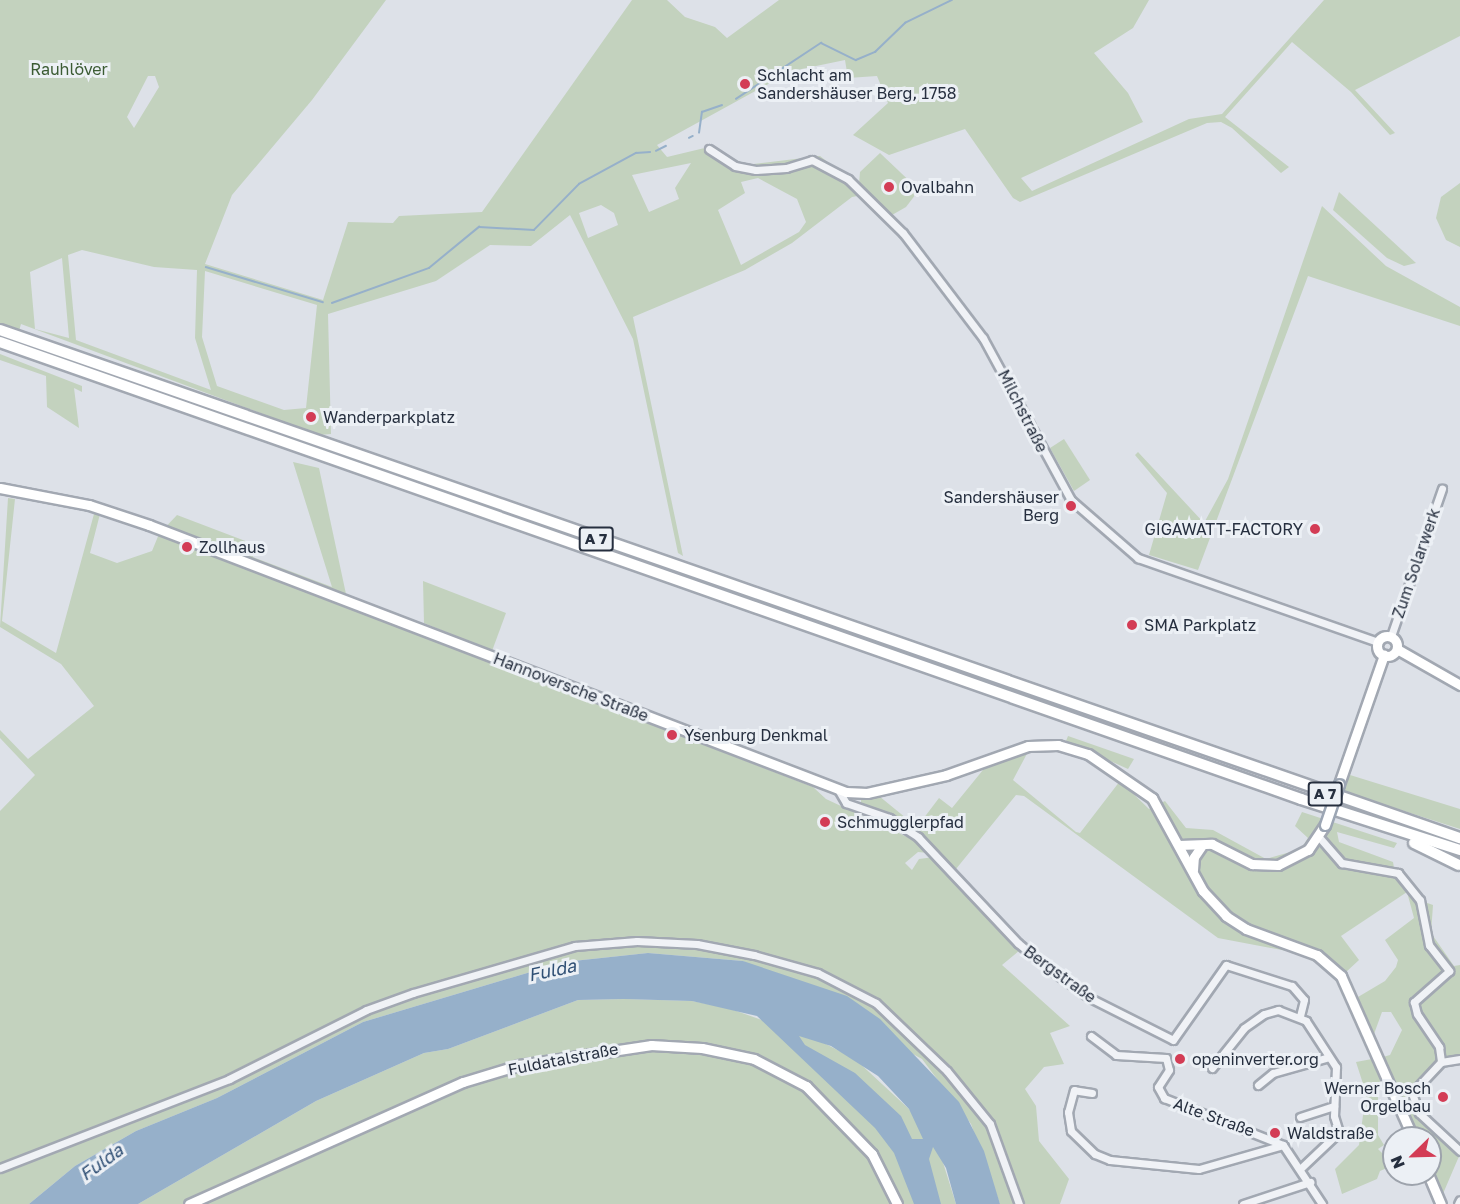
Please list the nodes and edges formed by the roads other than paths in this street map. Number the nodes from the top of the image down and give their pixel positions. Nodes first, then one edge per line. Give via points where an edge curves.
1 (709, 149) dead end
2 (0, 330) edge
3 (0, 342) edge
4 (0, 488) edge
5 (1442, 489) dead end
6 (1391, 636) junction
7 (1378, 642) junction
8 (1397, 649) junction
9 (1384, 655) junction
10 (1460, 685) edge
11 (839, 791) junction
12 (1396, 831) junction
13 (1319, 837) junction
14 (1460, 838) edge
15 (1205, 844) junction
16 (1180, 848) junction
17 (1460, 850) edge
18 (1459, 865) edge
19 (1194, 876) junction
20 (1300, 1016) junction
21 (1091, 1036) dead end
22 (1329, 1057) junction
23 (1460, 1059) edge
24 (1441, 1062) junction
25 (1212, 1068) dead end
26 (1258, 1085) dead end
27 (1092, 1093) dead end
28 (1334, 1106) junction
29 (1300, 1117) dead end
30 (1408, 1126) edge
31 (1283, 1145) junction
32 (1460, 1151) edge
33 (0, 1168) edge
34 (1301, 1168) junction
35 (1310, 1182) junction
36 (1433, 1186) edge
37 (189, 1204) edge
38 (897, 1204) edge
39 (1019, 1204) edge
40 (1243, 1204) edge
41 (1322, 1204) edge
42 (1441, 1204) edge

1 - 7 street, Milchstraße via 735,166 756,170 786,168 812,160 853,184 903,233 983,338 1071,500 1138,558
2 - 14 highway, A 7
3 - 12 highway, A 7
4 - 11 main road, Hannoversche Straße via 89,505 149,525
5 - 6 street, Zum Solarwerk
6 - 7 main road
6 - 8 main road
7 - 9 main road
8 - 9 main road
8 - 10 main road
9 - 13 main road, bridge
11 - 16 main road, Hannoversche Straße via 867,793 956,773 1020,747 1058,745 1088,754 1141,788 1160,809
11 - 20 street, Bergstraße via 846,803 889,818 918,837 1049,969 1090,998 1173,1040 1226,965 1292,986 1304,1000
12 - 17 highway, A 7
12 - 18 highway
13 - 15 main road via 1299,857 1273,866 1252,864
13 - 24 street via 1342,863 1398,873 1417,894 1429,945 1449,970 1418,995 1414,1005 1439,1047
15 - 16 main road
15 - 19 main road via 1194,857
16 - 19 main road, Hannoversche Straße
19 - 30 main road, Hannoversche Straße via 1233,922 1317,955 1341,976
20 - 22 street
20 - 25 street via 1278,1010 1264,1014 1244,1028
21 - 31 street, Alte Straße via 1116,1055 1166,1058 1169,1070 1158,1087 1170,1103
22 - 26 street via 1273,1073
22 - 28 street via 1337,1074
23 - 24 street
24 - 32 street via 1416,1088 1414,1102 1419,1113
27 - 31 street via 1074,1090 1068,1112 1071,1131 1095,1154 1110,1161 1199,1169
28 - 29 street
28 - 34 street via 1337,1136
31 - 34 street
33 - 39 street via 229,1079 394,1000 575,946 638,941 697,944 754,955 818,973 876,1003 977,1105 995,1134
34 - 35 street
35 - 40 street
35 - 41 street
36 - 42 main road
37 - 38 main road, Fuldatalstraße via 463,1082 519,1065 651,1045 702,1048 754,1059 806,1086 872,1154

